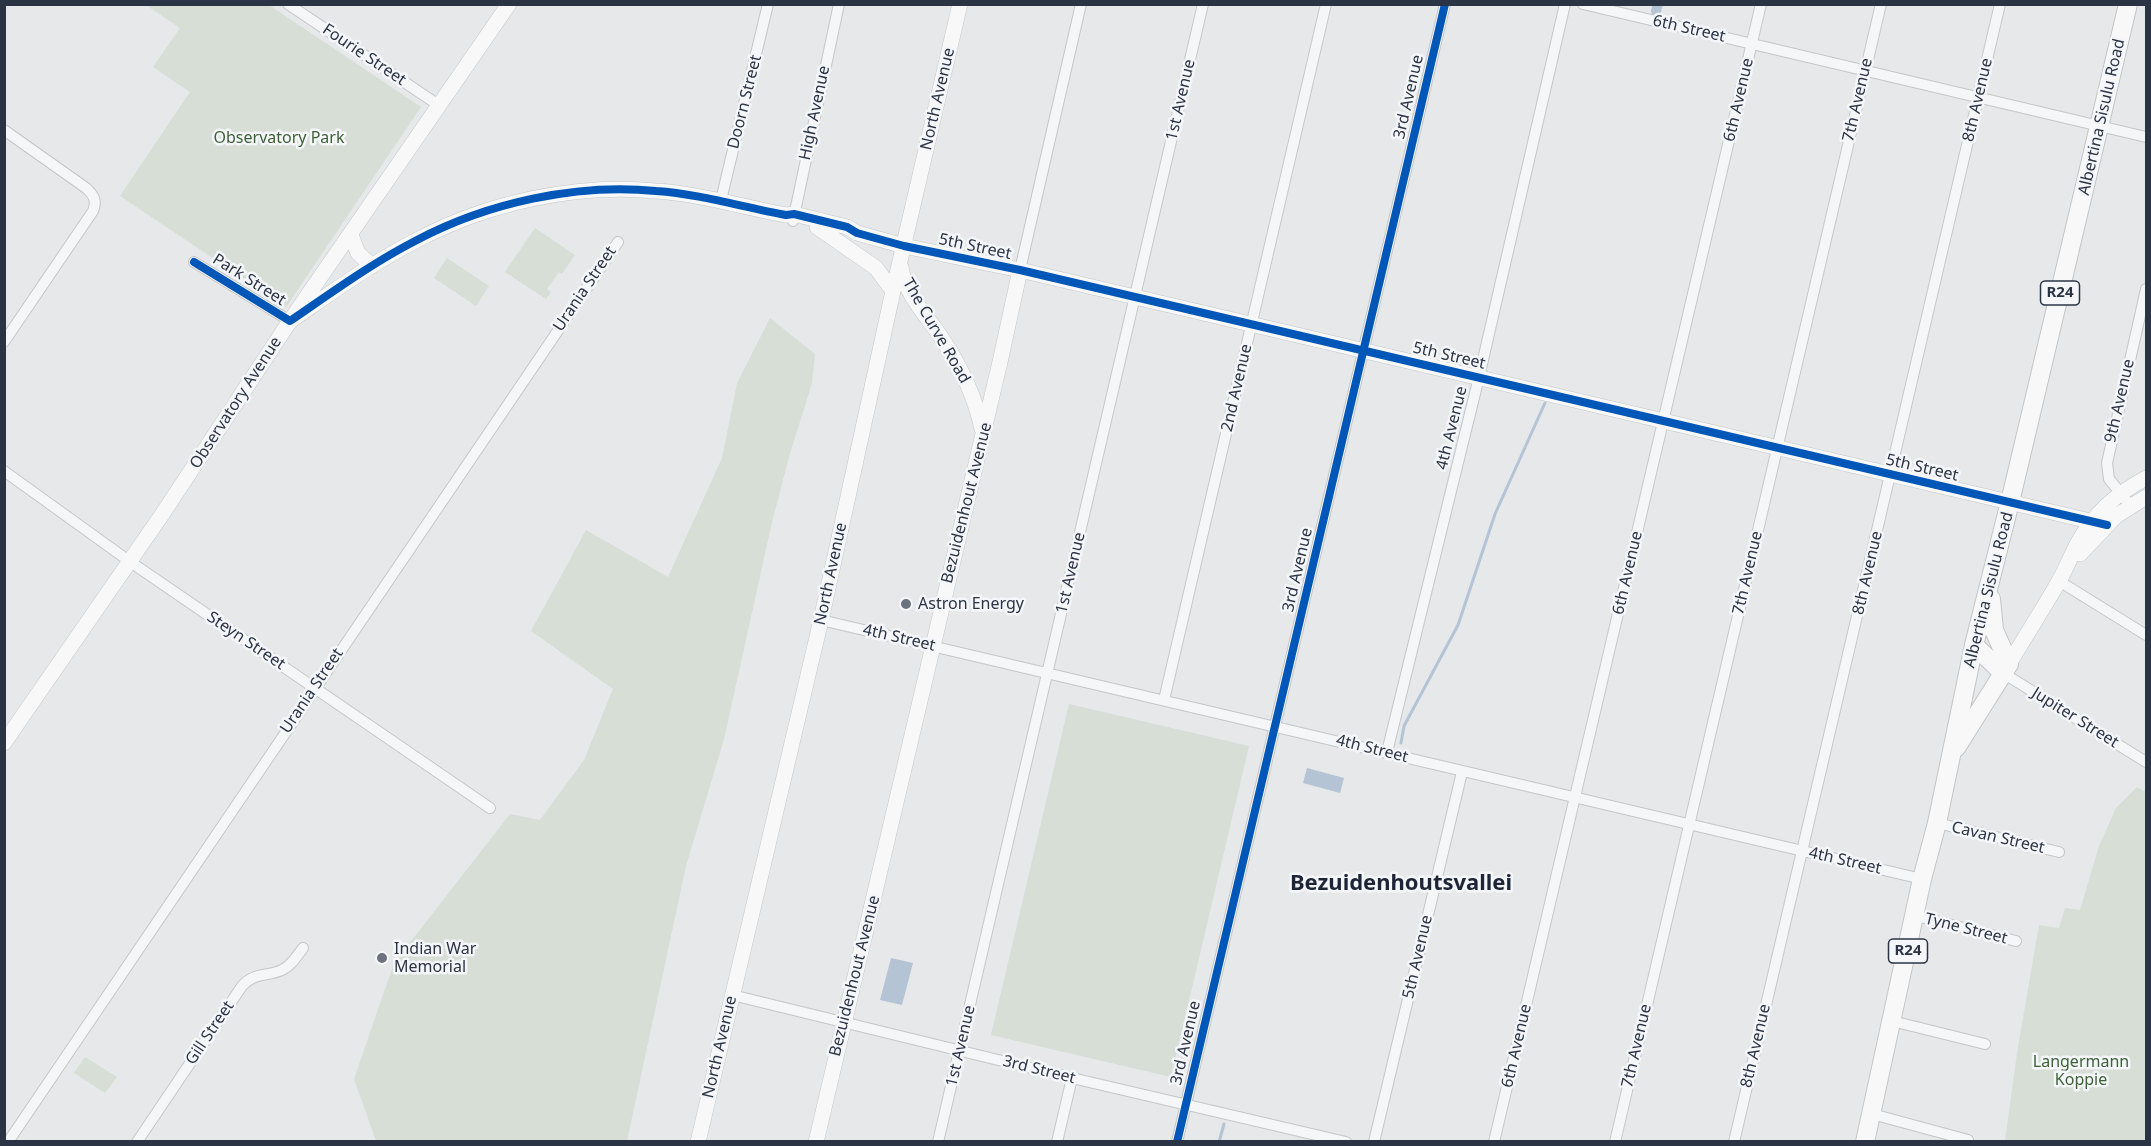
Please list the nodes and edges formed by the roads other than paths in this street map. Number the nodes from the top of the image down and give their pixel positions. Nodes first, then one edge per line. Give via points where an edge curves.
1 (288, 4) edge
2 (509, 4) edge
3 (768, 4) edge
4 (839, 4) edge
5 (960, 4) edge
6 (1081, 4) edge
7 (1203, 4) edge
8 (1326, 4) edge
9 (1445, 4) edge
10 (1565, 4) edge
11 (1583, 4) edge
12 (1761, 4) edge
13 (1881, 4) edge
14 (2000, 4) edge
15 (2128, 4) edge
16 (1752, 44) junction
17 (1865, 71) junction
18 (1978, 98) junction
19 (440, 106) junction
20 (2100, 125) junction
21 (4, 130) edge
22 (2146, 137) edge
23 (721, 200) junction
24 (791, 217) junction
25 (817, 227) junction
26 (857, 233) junction
27 (351, 234) junction
28 (618, 242) dead end
29 (904, 246) junction
30 (900, 261) junction
31 (194, 262) dead end
32 (372, 266) junction
33 (1020, 270) junction
34 (2146, 289) edge
35 (893, 291) junction
36 (1135, 297) junction
37 (914, 298) junction
38 (890, 307) junction
39 (290, 321) junction
40 (1252, 324) junction
41 (4, 342) edge
42 (1365, 351) junction
43 (1479, 377) junction
44 (1664, 421) junction
45 (983, 435) junction
46 (1777, 447) junction
47 (4, 471) edge
48 (1891, 474) junction
49 (2146, 478) edge
50 (2119, 494) junction
51 (2146, 497) edge
52 (2010, 502) junction
53 (2131, 506) junction
54 (2091, 521) junction
55 (2107, 525) junction
56 (129, 561) junction
57 (2061, 577) junction
58 (1991, 581) junction
59 (821, 620) junction
60 (2146, 635) edge
61 (1974, 645) junction
62 (932, 646) junction
63 (2006, 669) junction
64 (1048, 673) junction
65 (315, 687) junction
66 (1164, 700) junction
67 (1275, 726) junction
68 (4, 743) edge
69 (1388, 753) junction
70 (1949, 760) junction
71 (2146, 762) edge
72 (1462, 772) junction
73 (1575, 798) junction
74 (490, 808) dead end
75 (1937, 823) junction
76 (1689, 825) junction
77 (1803, 851) junction
78 (2059, 852) dead end
79 (1923, 879) junction
80 (1916, 916) junction
81 (2016, 941) dead end
82 (303, 948) dead end
83 (732, 995) junction
84 (1892, 1021) junction
85 (843, 1023) junction
86 (1985, 1044) dead end
87 (960, 1051) junction
88 (1072, 1078) junction
89 (1186, 1104) junction
90 (1872, 1114) junction
91 (1968, 1140) dead end
92 (6, 1141) edge
93 (137, 1142) edge
94 (698, 1142) edge
95 (816, 1142) edge
96 (938, 1142) edge
97 (1058, 1142) edge
98 (1177, 1142) edge
99 (1346, 1142) edge
100 (1374, 1142) edge
101 (1494, 1142) edge
102 (1615, 1142) edge
103 (1734, 1142) edge
104 (1865, 1142) edge

1 - 19 street, Fourie Street
2 - 19 street, Observatory Avenue
3 - 23 street, Doorn Street
4 - 24 street, High Avenue
5 - 29 street, North Avenue
6 - 33 street, Bezuidenhout Avenue
7 - 36 street, 1st Avenue
8 - 40 street, 2nd Avenue
9 - 42 street, 3rd Avenue
10 - 43 street, 4th Avenue
11 - 16 street, 6th Street
12 - 16 street, 6th Avenue
13 - 17 street, 7th Avenue
14 - 18 street, 8th Avenue
15 - 20 main road, Albertina Sisulu Road / R24
16 - 17 street, 6th Street
16 - 44 street, 6th Avenue
17 - 18 street, 6th Street
17 - 46 street, 7th Avenue
18 - 20 street, 6th Street
18 - 48 street, 8th Avenue
19 - 27 street, Observatory Avenue
20 - 22 street, 6th Street
20 - 52 main road, Albertina Sisulu Road / R24
21 - 41 street via 92,194 95,203
23 - 24 street
23 - 32 street via 654,190 594,191 534,199 442,228
24 - 25 street, 5th Street
24 - 26 street, 5th Street via 847,227
25 - 26 street, 5th Street
25 - 35 street via 876,268
26 - 29 street, 5th Street
27 - 32 street via 358,253
27 - 39 street, Observatory Avenue
28 - 65 street, Urania Street
29 - 30 street, North Avenue
29 - 33 street, 5th Street
30 - 35 street, North Avenue
30 - 37 street, The Curve Road via 905,284
31 - 39 street, Park Street
32 - 39 street
33 - 36 street, 5th Street
33 - 45 street, Bezuidenhout Avenue
34 - 50 street, 9th Avenue via 2107,463 2109,479
35 - 38 street, North Avenue
36 - 40 street, 5th Street
36 - 64 street, 1st Avenue
37 - 38 street via 899,300
37 - 45 street, The Curve Road via 968,384
38 - 59 street, North Avenue
39 - 56 street, Observatory Avenue
40 - 42 street, 5th Street
40 - 66 street, 2nd Avenue
42 - 43 street, 5th Street
42 - 67 street, 3rd Avenue
43 - 44 street, 5th Street
43 - 69 street, 4th Avenue
44 - 46 street, 5th Street
44 - 73 street, 6th Avenue
45 - 62 street, Bezuidenhout Avenue
46 - 48 street, 5th Street
46 - 76 street, 7th Avenue
47 - 56 street, Steyn Street
48 - 52 street, 5th Street
48 - 77 street, 8th Avenue
49 - 50 street
50 - 53 street, 9th Avenue
50 - 54 street
51 - 53 street
52 - 54 street, 5th Street
52 - 58 main road, Albertina Sisulu Road / R24
53 - 55 street
54 - 55 street, 5th Street
54 - 57 street
55 - 57 street
56 - 65 street, Steyn Street
56 - 68 street, Observatory Avenue
57 - 60 street
57 - 63 street
58 - 61 main road, Albertina Sisulu Road / R24
58 - 63 main road, R24 via 1994,630
59 - 62 street, 4th Street
59 - 83 street, North Avenue
61 - 63 main road
61 - 70 main road, Albertina Sisulu Road / R24
62 - 64 street, 4th Street
62 - 85 street, Bezuidenhout Avenue
63 - 70 main road, R24
63 - 71 street, Jupiter Street
64 - 66 street, 4th Street
64 - 87 street, 1st Avenue
65 - 74 street, Steyn Street
65 - 92 street, Urania Street
66 - 67 street, 4th Street
67 - 69 street, 4th Street
67 - 89 street, 3rd Avenue
69 - 72 street, 4th Street
70 - 75 main road, Albertina Sisulu Road / R24
72 - 73 street, 4th Street
72 - 100 street, 5th Avenue
73 - 76 street, 4th Street
73 - 101 street, 6th Avenue
75 - 78 street, Cavan Street
75 - 79 main road, Albertina Sisulu Road / R24
76 - 77 street, 4th Street
76 - 102 street, 7th Avenue
77 - 79 street, 4th Street
77 - 103 street, 8th Avenue
79 - 80 main road, Albertina Sisulu Road / R24
80 - 81 street, Tyne Street
80 - 84 main road, Albertina Sisulu Road / R24
82 - 93 street, Gill Street via 281,970 248,979 242,986
83 - 85 street, 3rd Street
83 - 94 street, North Avenue
84 - 86 street
84 - 90 main road, Albertina Sisulu Road / R24
85 - 87 street, 3rd Street
85 - 95 street, Bezuidenhout Avenue
87 - 88 street, 3rd Street
87 - 96 street, 1st Avenue
88 - 89 street, 3rd Street
88 - 97 street
89 - 98 street, 3rd Avenue
89 - 99 street, 3rd Street
90 - 91 street
90 - 104 main road, Albertina Sisulu Road / R24

